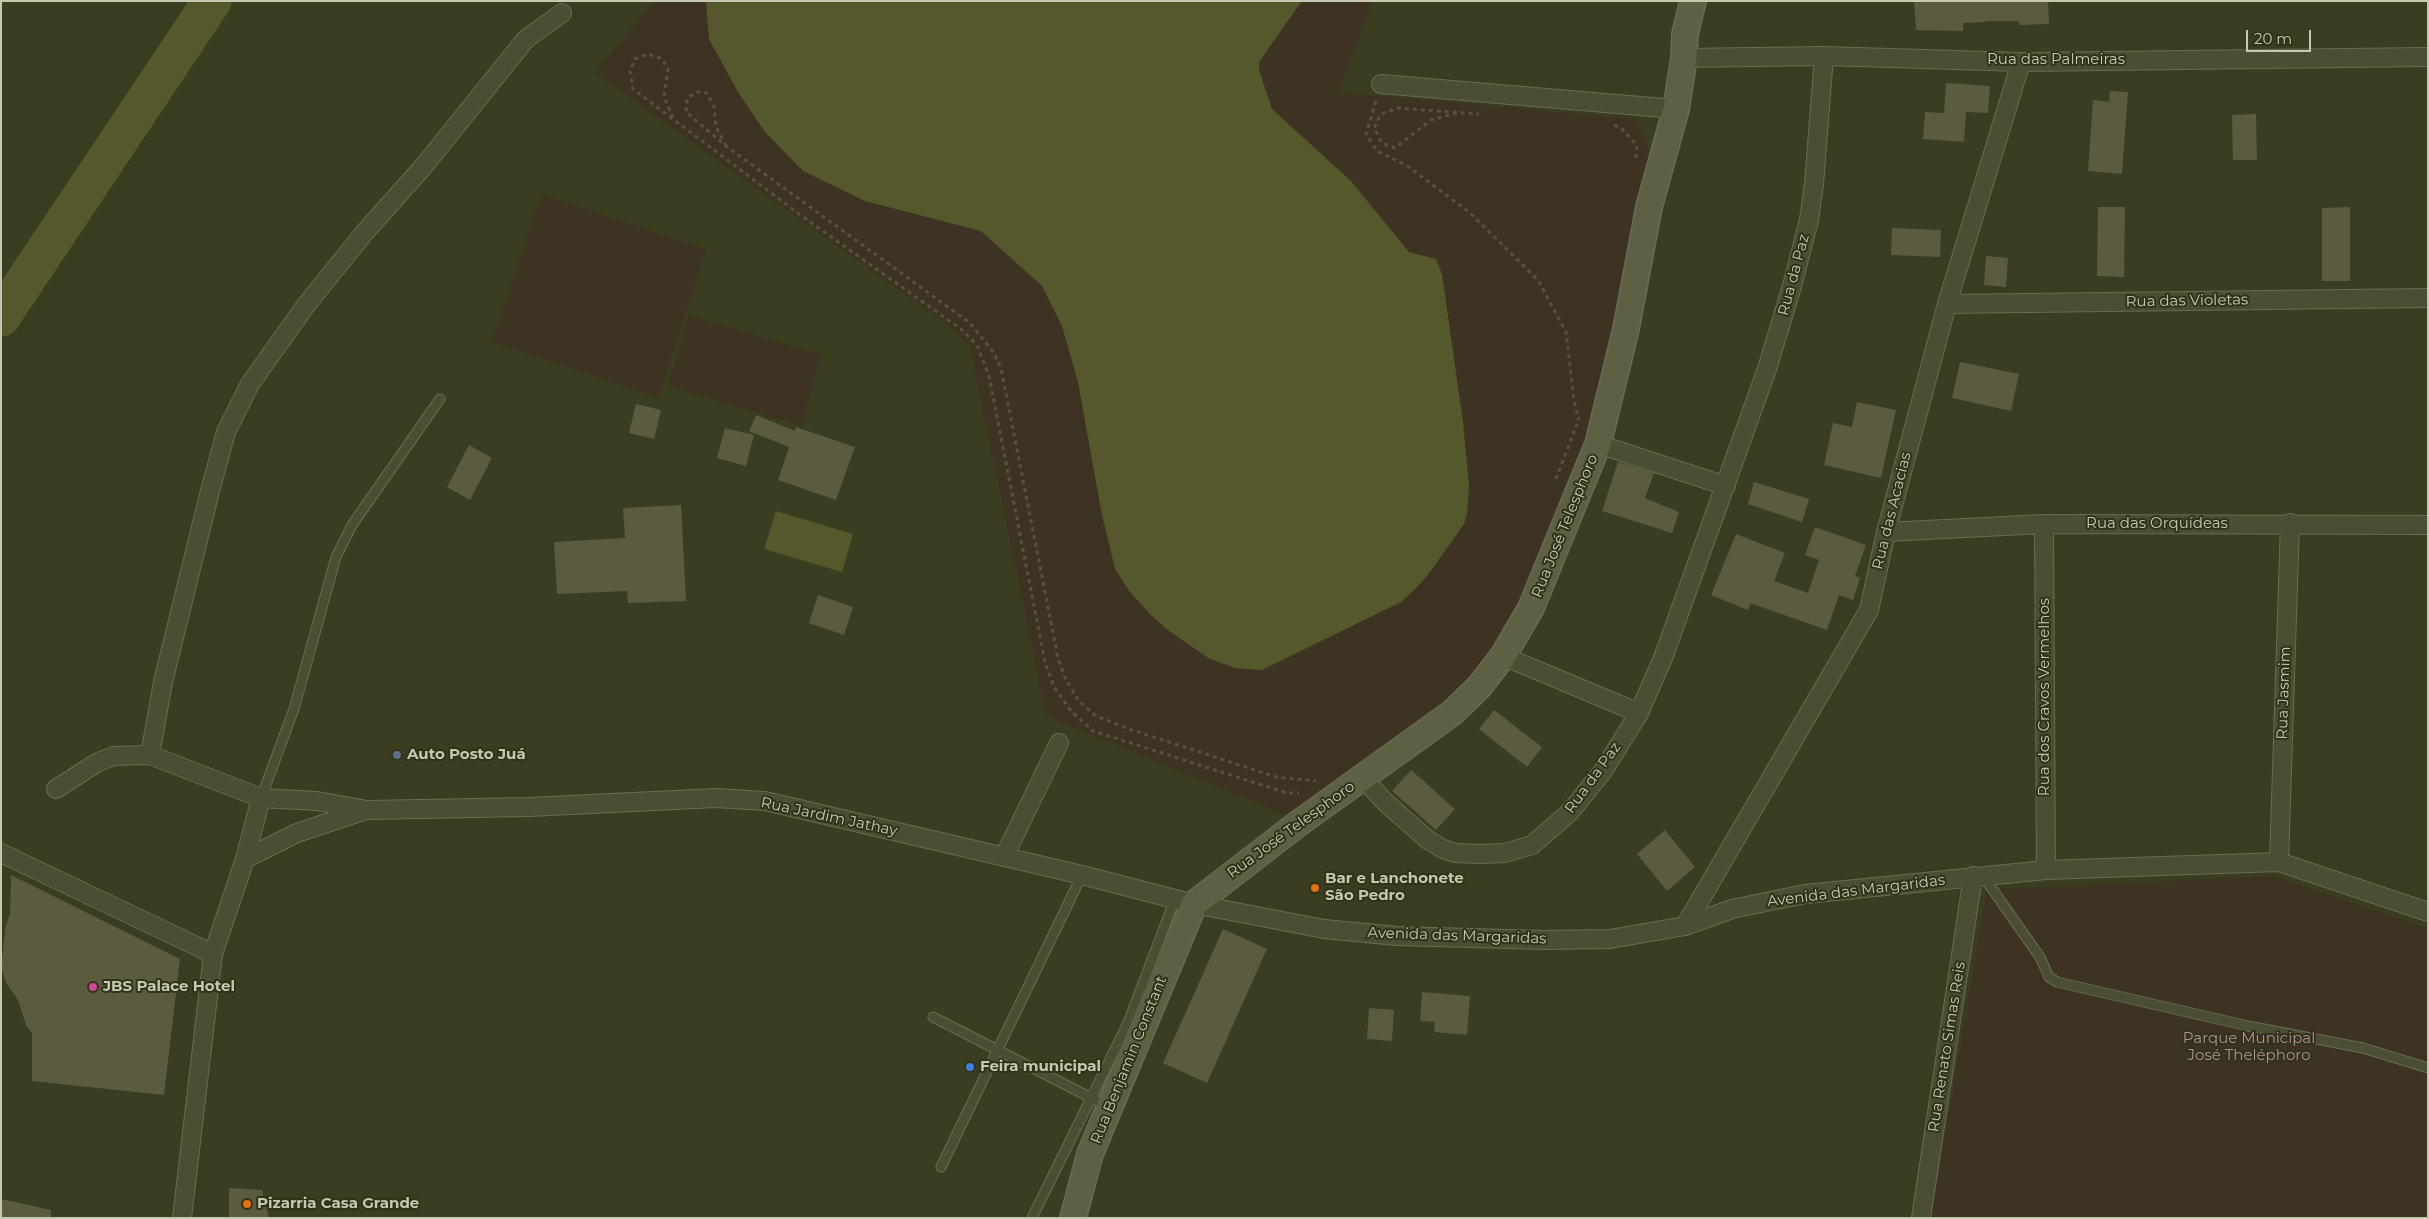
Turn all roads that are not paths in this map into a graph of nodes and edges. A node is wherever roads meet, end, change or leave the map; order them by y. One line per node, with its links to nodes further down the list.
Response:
1 (1693, 1): 5 (street, Rua José Telesphoro)
2 (562, 13): 21 (street)
3 (1824, 56): 5 (street, Rua das Palmeiras); 6 (street, Rua das Palmeiras); 13 (street, Rua da Paz)
4 (2428, 57): 6 (street, Rua das Palmeiras)
5 (1684, 58): 8 (street, Rua José Telesphoro)
6 (2020, 62): 10 (street, Rua das Acacias)
7 (1382, 84): 8 (street)
8 (1676, 109): 12 (street, Rua José Telesphoro)
9 (2428, 298): 10 (street, Rua das Violetas)
10 (1947, 304): 17 (street, Rua das Acacias)
11 (440, 399): 24 (lane)
12 (1598, 444): 13 (street); 18 (street, Rua José Telesphoro)
13 (1726, 486): 19 (street, Rua da Paz)
14 (2290, 523): 15 (street, Rua das Orquídeas); 16 (street, Rua das Orquídeas); 29 (street, Rua Jasmim)
15 (2044, 524): 17 (street, Rua das Orquídeas); 30 (street, Rua dos Cravos Vermelhos)
16 (2428, 525)
17 (1886, 532): 35 (street, Rua das Acacias)
18 (1502, 656): 19 (street); 22 (street, Rua José Telesphoro)
19 (1638, 713): 22 (street, Rua da Paz)
20 (1059, 743): 27 (street)
21 (150, 755): 23 (street); 24 (street, Rua Jardim Jathay)
22 (1363, 778): 33 (street, Rua José Telesphoro)
23 (56, 789)
24 (261, 798): 25 (street, Rua Jardim Jathay); 28 (street)
25 (367, 810): 27 (street, Rua Jardim Jathay); 28 (street, Rua Jardim Jathay)
26 (1, 853): 36 (street)
27 (1004, 857): 31 (street, Rua Jardim Jathay)
28 (245, 859): 36 (street)
29 (2279, 862): 30 (street, Avenida das Margaridas); 34 (street, Avenida das Margaridas)
30 (2046, 870): 32 (street, Avenida das Margaridas)
31 (1082, 875): 33 (street, Rua Jardim Jathay); 38 (lane)
32 (1978, 876): 35 (street, Avenida das Margaridas); 39 (lane); 45 (street, Rua Renato Simas Reis)
33 (1184, 902): 35 (street, Avenida das Margaridas); 40 (street, Rua Benjamin Constant)
34 (2428, 912)
35 (1685, 926)
36 (213, 954): 42 (street)
37 (933, 1018): 38 (lane)
38 (996, 1051): 40 (lane); 41 (lane)
39 (2428, 1068)
40 (1101, 1103): 43 (lane); 44 (street, Rua Benjamin Constant)
41 (941, 1167)
42 (182, 1218)
43 (1032, 1218)
44 (1073, 1218)
45 (1921, 1218)

